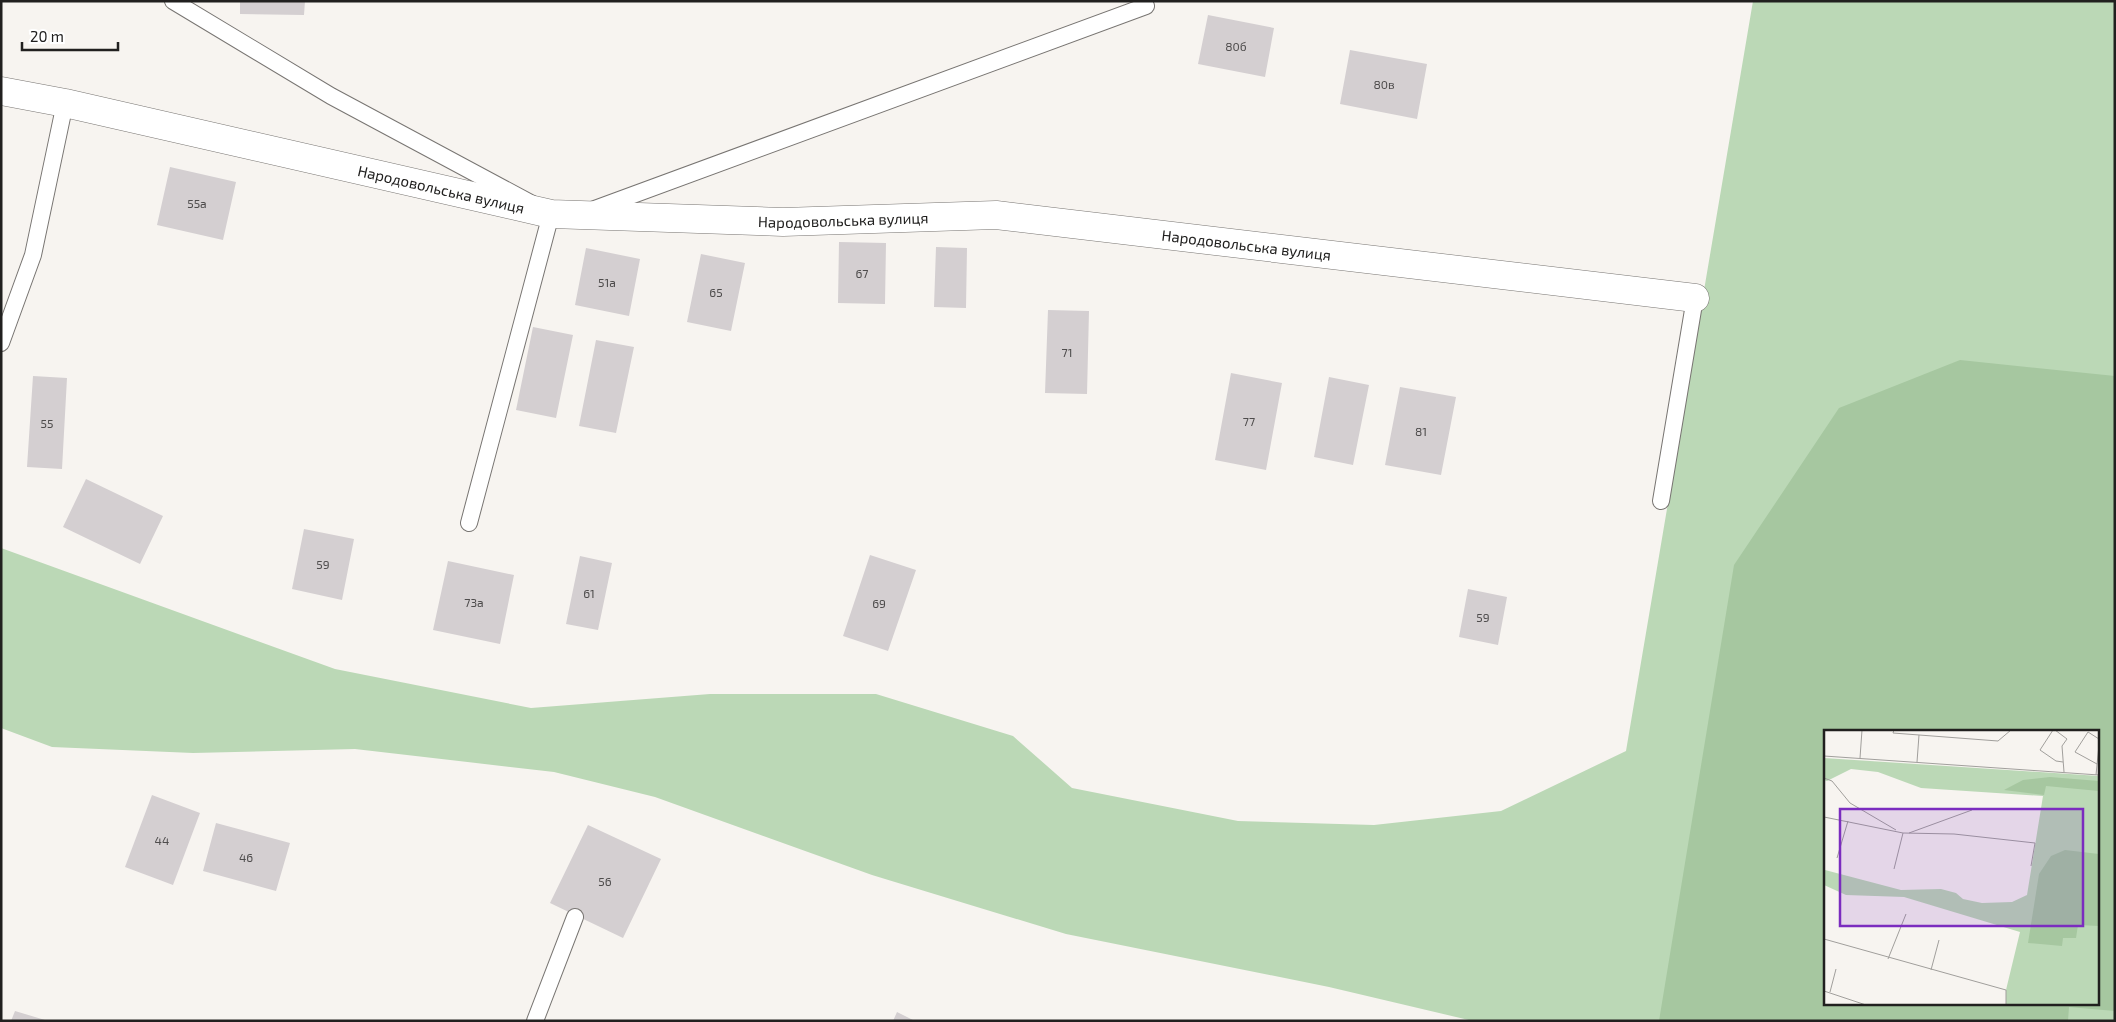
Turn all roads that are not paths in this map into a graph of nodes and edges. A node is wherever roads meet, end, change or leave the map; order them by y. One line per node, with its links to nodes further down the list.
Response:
1 (173, 1): 5 (lane)
2 (1146, 6): 6 (lane)
3 (1, 91): 4 (street, Народовольська вулиця)
4 (64, 103): 5 (street, Народовольська вулиця); 8 (lane)
5 (551, 214): 6 (street, Народовольська вулиця); 10 (lane)
6 (578, 215): 7 (street, Народовольська вулиця)
7 (1695, 298): 9 (lane)
8 (1, 343)
9 (1661, 501)
10 (469, 523)
11 (575, 917): 12 (lane)
12 (535, 1021)

